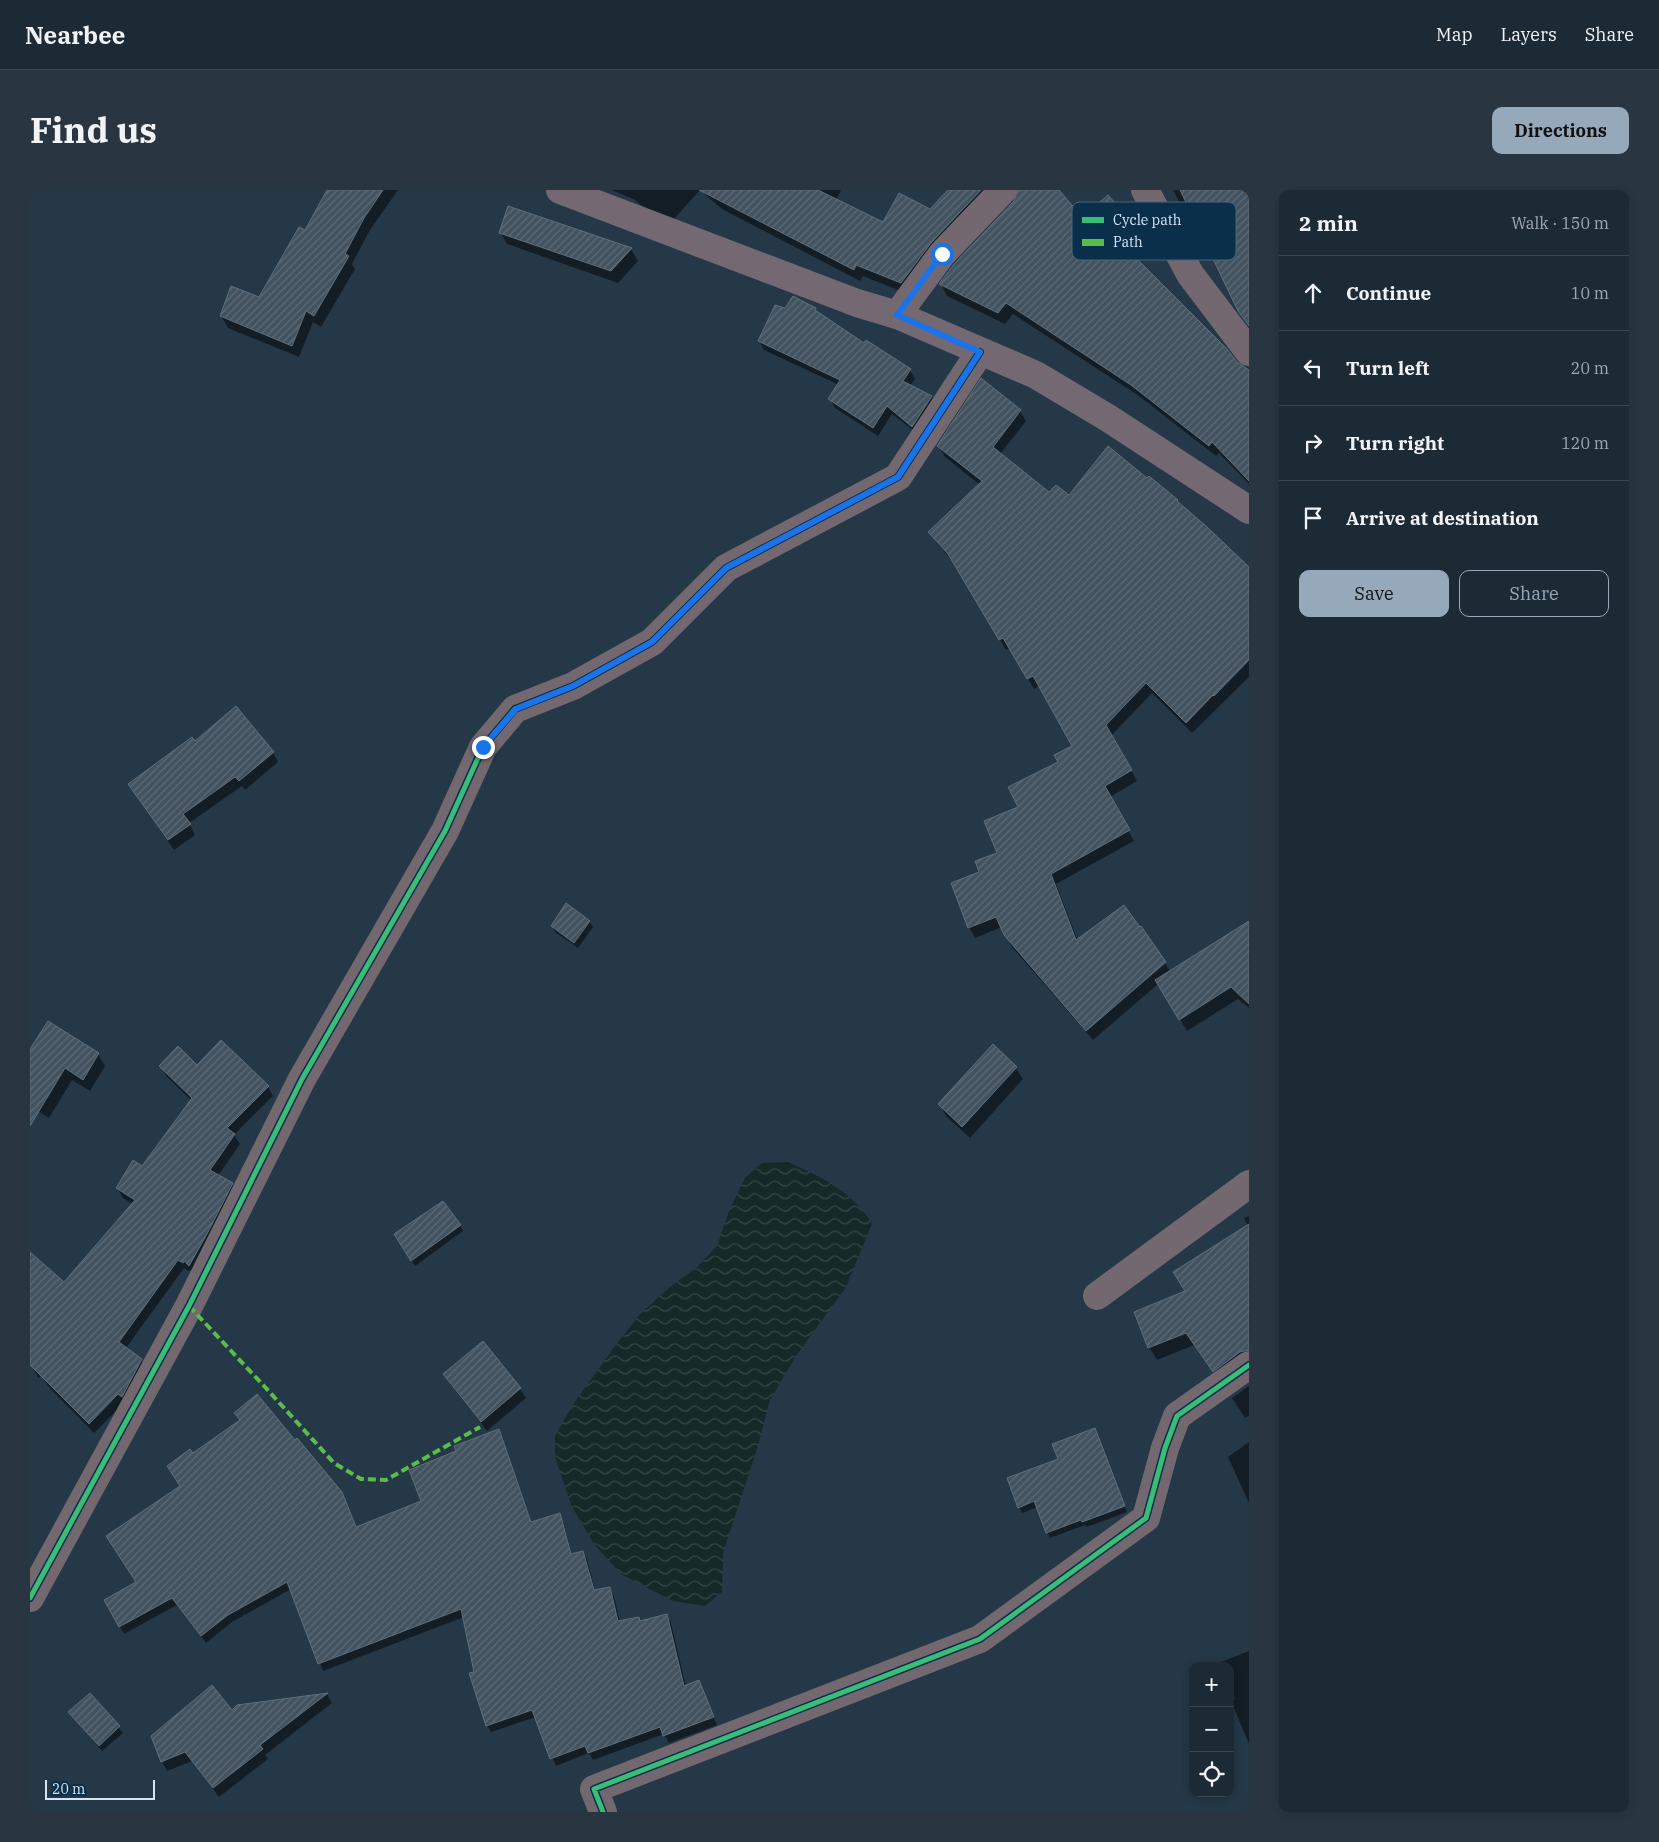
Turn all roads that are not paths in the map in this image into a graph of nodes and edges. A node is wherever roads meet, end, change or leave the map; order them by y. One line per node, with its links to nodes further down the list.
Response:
1 (560, 190): 6 (street)
2 (1003, 190): 6 (street)
3 (1145, 190): 4 (street)
4 (1151, 202)
5 (1182, 260): 8 (street)
6 (897, 315): 7 (street)
7 (980, 352): 9 (street); 13 (street)
8 (1249, 352)
9 (1249, 510)
10 (1249, 1184): 11 (street)
11 (1097, 1296)
12 (1249, 1365): 14 (street)
13 (30, 1598)
14 (603, 1812)

